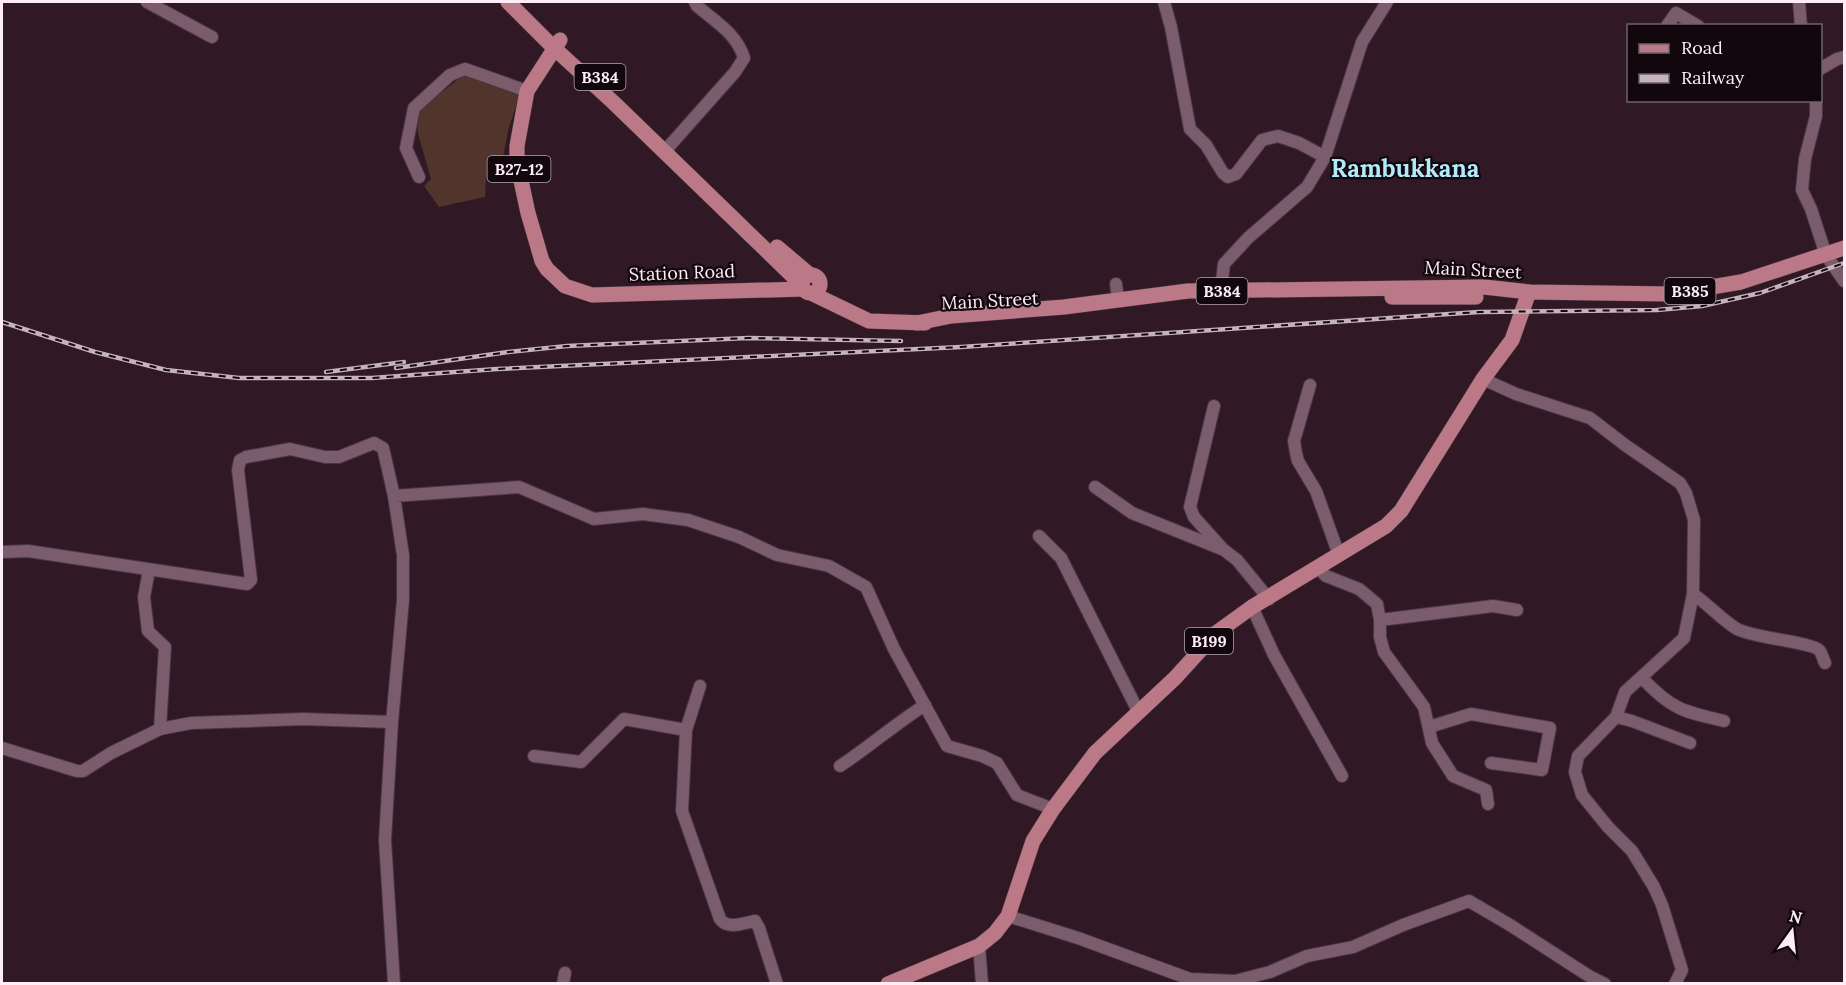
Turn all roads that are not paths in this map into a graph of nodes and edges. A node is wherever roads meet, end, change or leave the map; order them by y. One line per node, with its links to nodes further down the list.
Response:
1 (147, 2): 11 (street)
2 (508, 2): 12 (main road, B384)
3 (522, 2): 12 (main road, B384)
4 (695, 2): 17 (street)
5 (1164, 2): 18 (street)
6 (1387, 2): 18 (street)
7 (1799, 2): 10 (street)
8 (1668, 24): 9 (street)
9 (1694, 24)
10 (1801, 24)
11 (212, 37)
12 (557, 44): 15 (main road, B27-12); 17 (main road, B384)
13 (1845, 57): 14 (street)
14 (1822, 68)
15 (527, 91): 19 (street); 23 (main road, Station Road / B27-12)
16 (1816, 102): 21 (street)
17 (670, 153): 23 (main road, Main Street / B384)
18 (1325, 157): 25 (street)
19 (418, 177)
20 (1845, 248): 21 (main road, B385)
21 (1826, 255): 22 (street); 24 (main road, B385)
22 (1845, 281)
23 (810, 285): 26 (main road, Main Street / B384)
24 (1529, 292): 25 (main road, Main Street / B384); 27 (main road, B199)
25 (1220, 294): 26 (main road, Main Street / B384); 26 (main road, Main Street / B384)
26 (916, 323)
27 (1483, 379): 35 (main road, B199); 38 (street)
28 (1310, 386): 35 (street)
29 (1214, 406): 33 (street)
30 (1095, 488): 33 (street)
31 (394, 496): 37 (street); 46 (street); 50 (street)
32 (1039, 536): 47 (street)
33 (1224, 550): 39 (street)
34 (2, 552): 37 (street)
35 (1339, 555): 36 (main road, B199)
36 (1318, 568): 39 (main road, B199); 42 (street)
37 (149, 570): 52 (street)
38 (1693, 594): 43 (street); 44 (street)
39 (1269, 599): 40 (main road, B199)
40 (1252, 607): 47 (main road, B199); 59 (street)
41 (1517, 610): 42 (street)
42 (1380, 620): 51 (street)
43 (1825, 663)
44 (1642, 678): 48 (street); 49 (street)
45 (700, 686): 53 (street)
46 (925, 705): 58 (street); 61 (street)
47 (1138, 711): 61 (main road, B199)
48 (1616, 717): 54 (street); 69 (street)
49 (1724, 721)
50 (392, 722): 52 (street); 64 (street)
51 (1429, 727): 57 (street); 60 (street)
52 (160, 729): 55 (street)
53 (686, 730): 56 (street); 65 (street)
54 (1690, 743)
55 (2, 748)
56 (534, 756)
57 (1491, 763)
58 (840, 766)
59 (1342, 776)
60 (1488, 804)
61 (1053, 809): 62 (main road, B199)
62 (1008, 916): 63 (main road, B199); 68 (street)
63 (979, 946): 66 (main road, B199); 67 (street)
64 (394, 984)
65 (777, 984)
66 (888, 984)
67 (981, 984)
68 (1605, 984)
69 (1675, 984)

